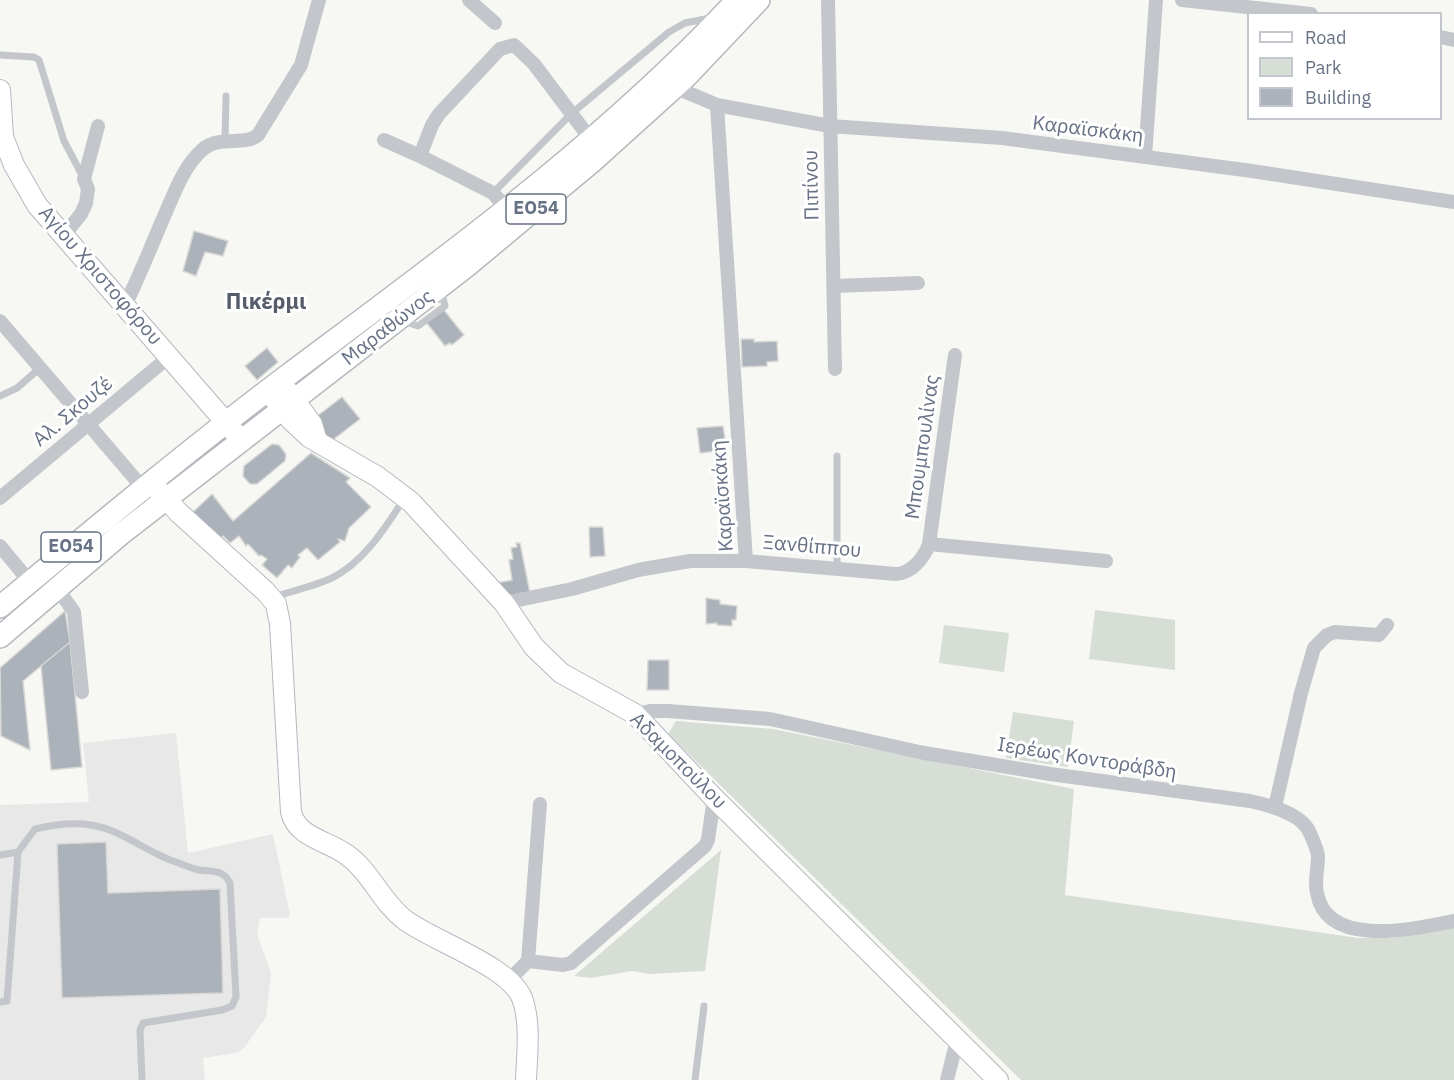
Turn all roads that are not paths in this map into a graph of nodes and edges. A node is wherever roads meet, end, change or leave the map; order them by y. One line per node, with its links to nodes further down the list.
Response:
1 (319, 0): 20 (street)
2 (469, 0): 10 (street)
3 (737, 0): 9 (main road, Μαραθώνος / ΕΟ54)
4 (759, 0): 12 (main road, Μαραθώνος / ΕΟ54)
5 (828, 0): 18 (street, Πιπίνου)
6 (1156, 0): 24 (street)
7 (1182, 0): 8 (street)
8 (1293, 12)
9 (722, 16): 16 (lane); 22 (main road, Μαραθώνος / ΕΟ54)
10 (495, 23)
11 (0, 55): 25 (lane)
12 (674, 87): 15 (street, Καραϊσκάκη); 40 (main road, Μαραθώνος / ΕΟ54)
13 (0, 90): 19 (street, Αγίου Χριστοφόρου)
14 (226, 96): 20 (lane)
15 (717, 105): 18 (street, Καραϊσκάκη); 52 (street, Καραϊσκάκη)
16 (572, 114): 22 (street); 23 (street); 26 (lane)
17 (98, 126): 25 (street)
18 (830, 126): 24 (street, Καραϊσκάκη); 31 (street, Πιπίνου)
19 (2, 136): 29 (street, Αγίου Χριστοφόρου)
20 (225, 140): 32 (street)
21 (384, 140): 23 (street)
22 (592, 141): 28 (main road, Μαραθώνος / ΕΟ54)
23 (420, 156): 26 (street)
24 (1145, 157): 27 (street, Καραϊσκάκη)
25 (84, 179): 29 (street)
26 (493, 193): 28 (street)
27 (1454, 202)
28 (508, 210): 38 (main road, Μαραθώνος / ΕΟ54)
29 (63, 235): 32 (street, Αγίου Χριστοφόρου)
30 (918, 283): 31 (street)
31 (833, 286): 37 (street, Πιπίνου)
32 (125, 306): 35 (street, Αγίου Χριστοφόρου)
33 (0, 321): 36 (street)
34 (955, 355): 50 (street, Μπουμπουλίνας)
35 (170, 356): 41 (street, Αγίου Χριστοφόρου); 42 (street, Αλ. Σκουζέ)
36 (40, 368): 39 (lane); 42 (street)
37 (835, 369)
38 (274, 385): 40 (street, Αδαμοπούλου); 41 (main road, Μαραθώνος / ΕΟ54)
39 (0, 396)
40 (289, 404): 43 (main road, Μαραθώνος / ΕΟ54); 48 (street, Αδαμοπούλου)
41 (226, 423): 43 (street, Αγίου Χριστοφόρου); 46 (main road, Μαραθώνος / ΕΟ54)
42 (88, 424): 46 (street); 47 (street, Αλ. Σκουζέ)
43 (242, 441): 49 (main road, Μαραθώνος / ΕΟ54)
44 (837, 456): 54 (lane)
45 (0, 480): 47 (street)
46 (147, 485): 49 (street); 55 (main road, Μαραθώνος / ΕΟ54)
47 (5, 494)
48 (406, 497): 57 (lane); 58 (street, Αδαμοπούλου)
49 (162, 502): 56 (main road, Μαραθώνος / ΕΟ54); 57 (street)
50 (929, 544): 53 (street); 54 (street, Ξανθίππου)
51 (0, 546): 55 (street)
52 (746, 561): 54 (street, Ξανθίππου); 58 (street, Ξανθίππου)
53 (1106, 561)
54 (837, 568)
55 (30, 582): 59 (main road, Μαραθώνος / ΕΟ54)
56 (57, 588): 61 (main road, Μαραθώνος / ΕΟ54); 62 (street)
57 (272, 598): 71 (street)
58 (504, 603): 63 (street, Αδαμοπούλου)
59 (0, 607)
60 (1386, 625): 66 (street)
61 (0, 637)
62 (82, 692)
63 (635, 714): 64 (street, Αδαμοπούλου); 66 (street, Ιερέως Κοντοράβδη)
64 (714, 798): 70 (street); 74 (street, Αδαμοπούλου)
65 (540, 804): 70 (street)
66 (1275, 807): 69 (street, Ιερέως Κοντοράβδη)
67 (18, 852): 68 (lane); 72 (lane); 75 (lane)
68 (0, 855)
69 (1454, 921)
70 (528, 961): 71 (street)
71 (508, 981): 76 (street)
72 (0, 1002)
73 (704, 1006): 77 (lane)
74 (957, 1040): 78 (street); 79 (street, Αδαμοπούλου)
75 (142, 1080)
76 (526, 1080)
77 (695, 1080)
78 (947, 1080)
79 (998, 1080)

